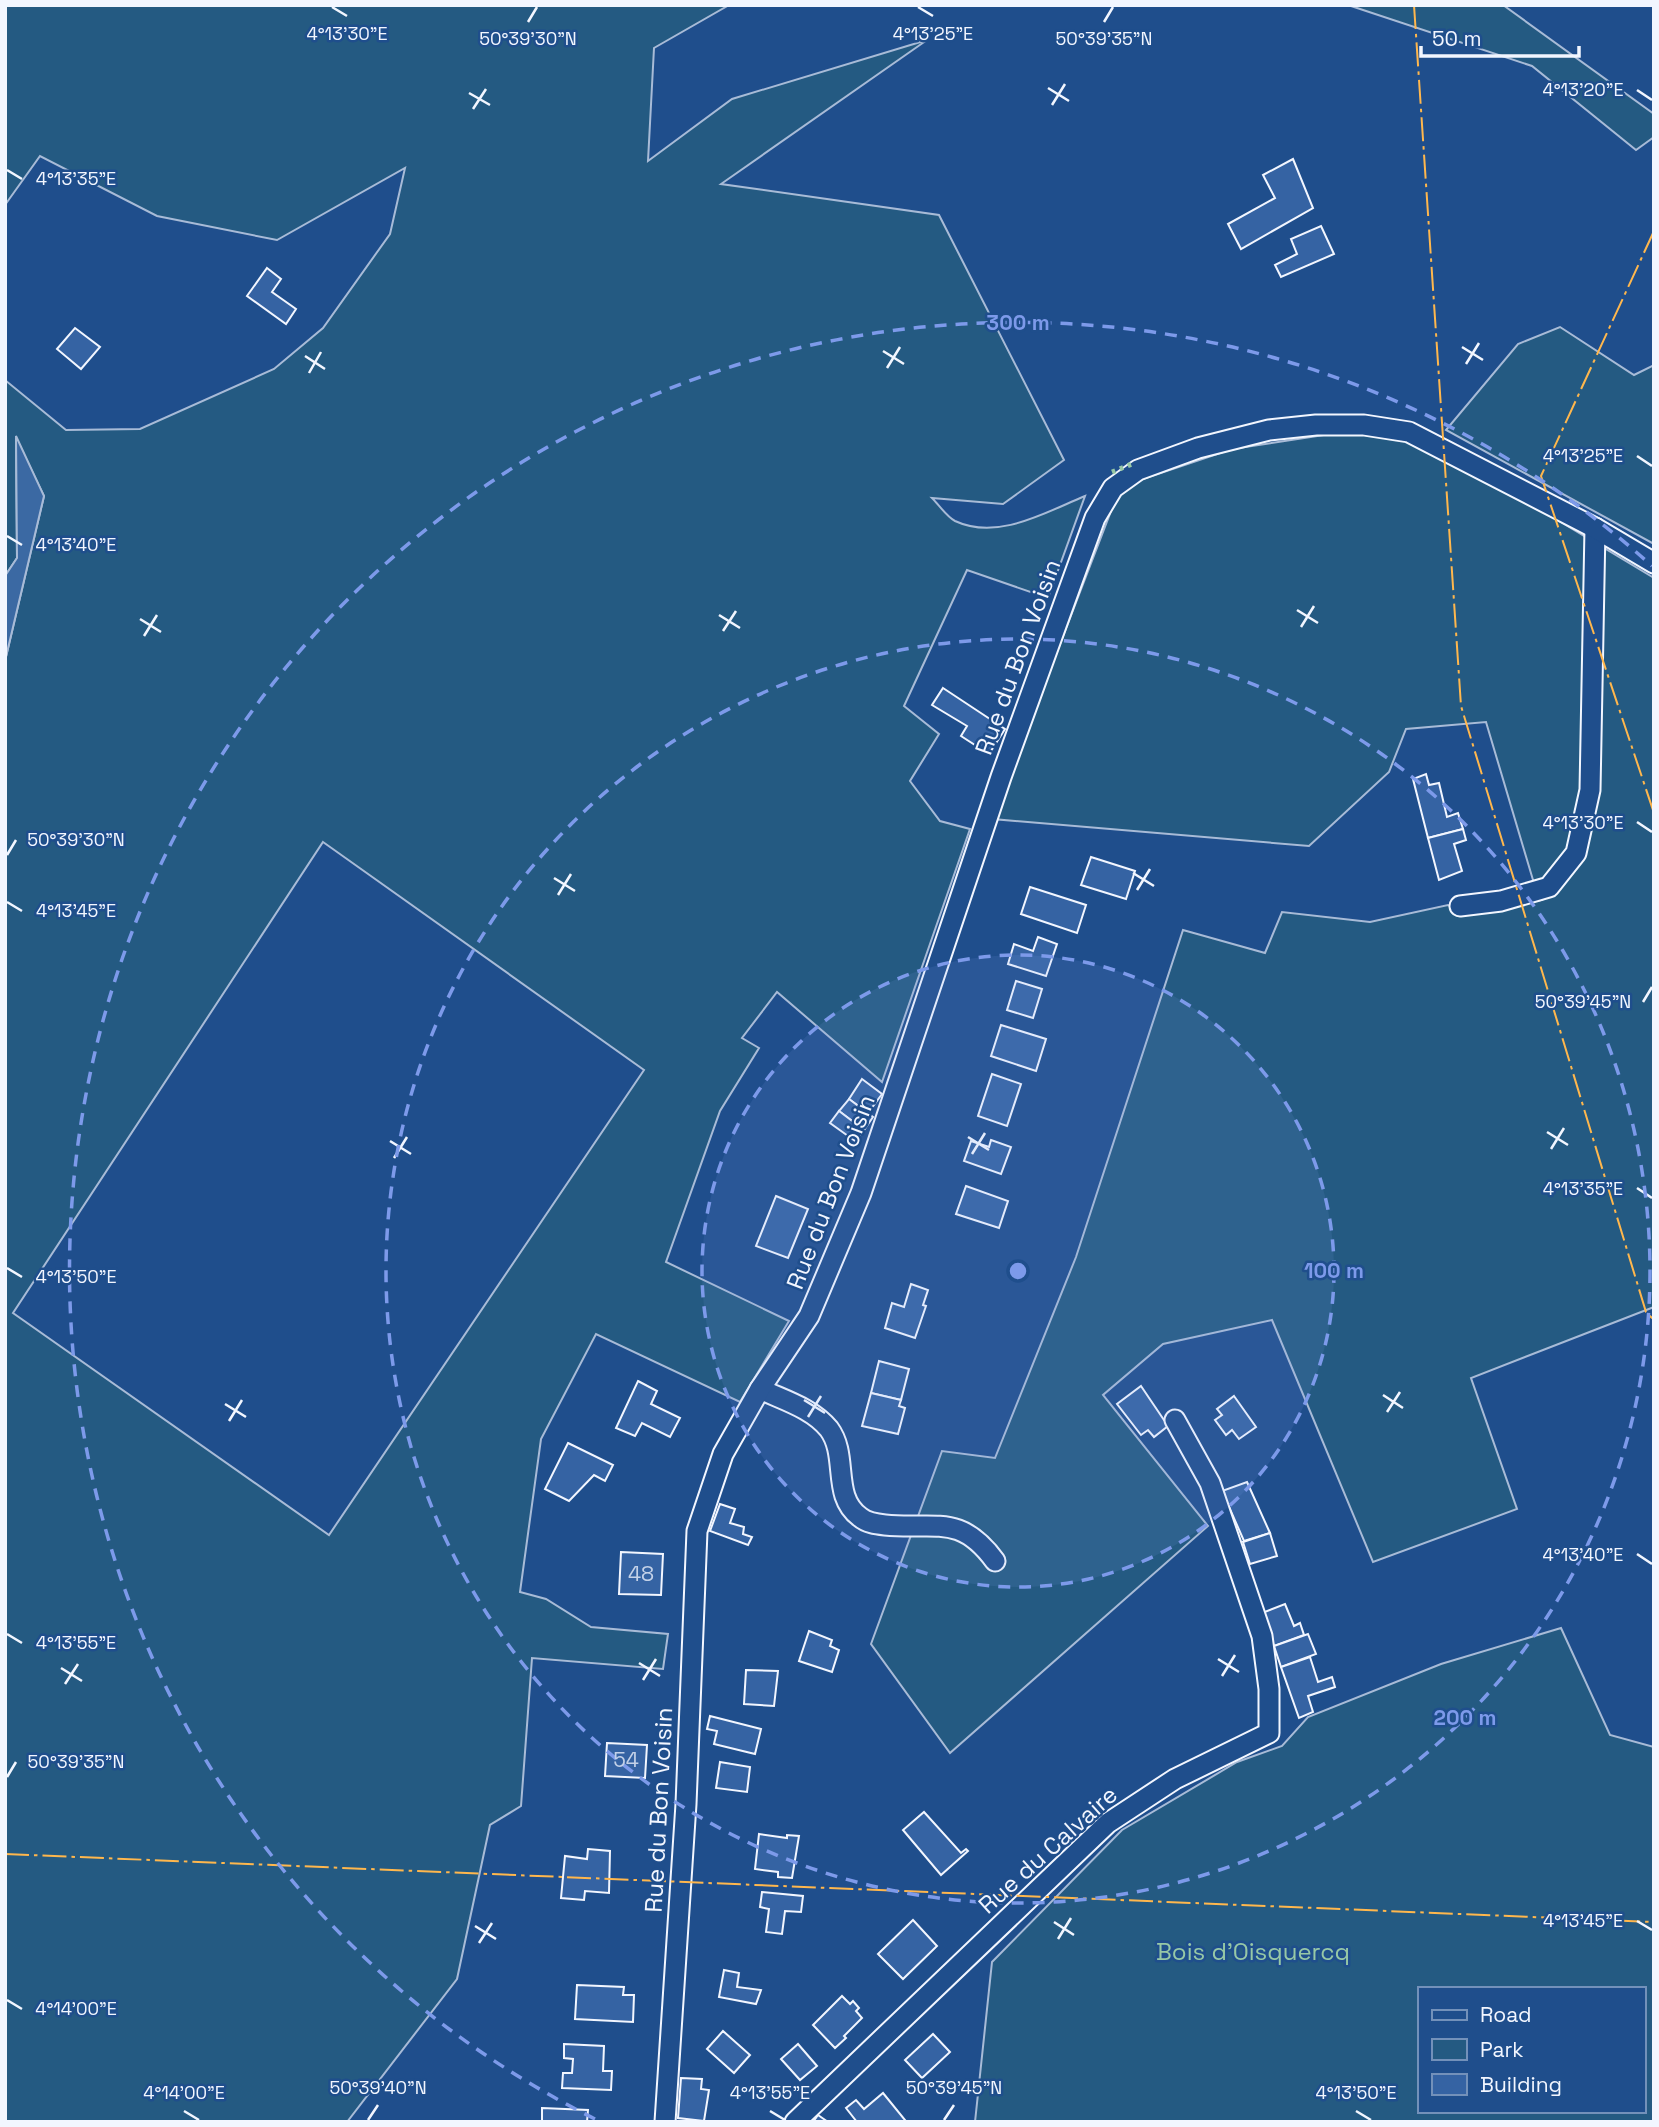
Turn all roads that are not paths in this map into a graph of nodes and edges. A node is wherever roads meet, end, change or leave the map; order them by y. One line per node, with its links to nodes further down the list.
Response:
1 (1595, 528): 2 (street, Rue du Bon Voisin); 3 (street); 4 (street, Rue du Bon Voisin)
2 (1654, 564)
3 (1460, 906)
4 (760, 1389): 6 (street); 7 (street, Rue du Bon Voisin)
5 (1175, 1420): 8 (street, Rue du Calvaire)
6 (995, 1561)
7 (665, 2122)
8 (795, 2122)

